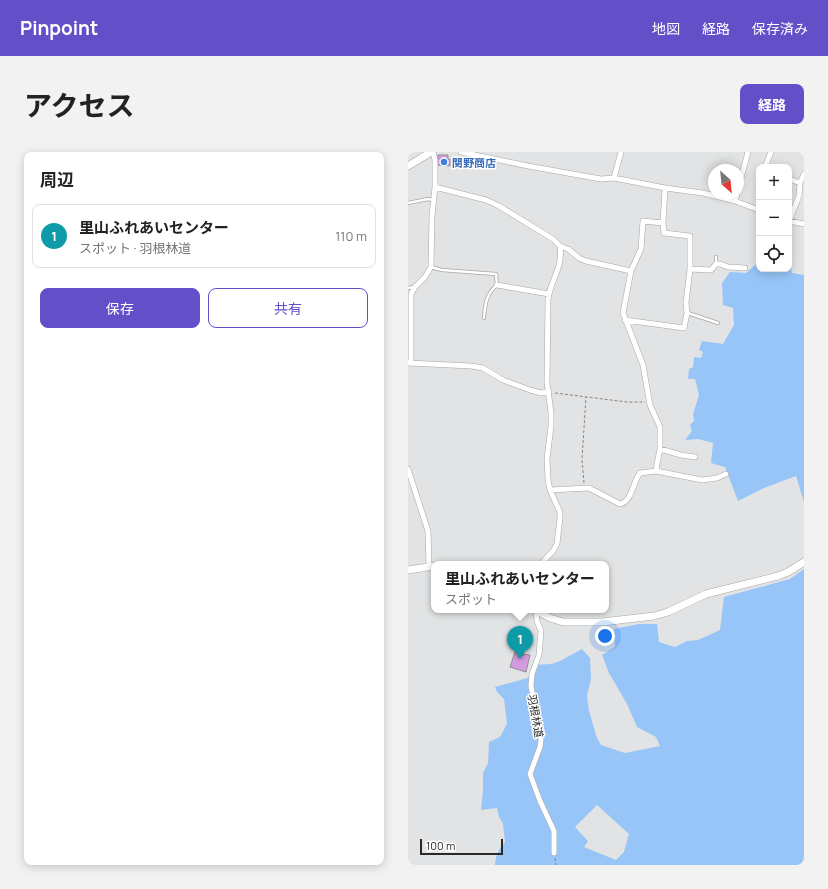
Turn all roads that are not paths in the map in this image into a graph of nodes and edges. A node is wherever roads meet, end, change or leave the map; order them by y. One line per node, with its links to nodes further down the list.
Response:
1 (432, 152): 7 (street); 13 (street)
2 (462, 152): 10 (street)
3 (621, 152): 10 (street)
4 (748, 152): 8 (street)
5 (771, 152): 6 (street)
6 (767, 164)
7 (408, 166)
8 (744, 167)
9 (804, 174): 12 (street)
10 (614, 178): 14 (street)
11 (792, 180): 12 (street)
12 (800, 183): 19 (street)
13 (435, 187): 15 (street); 23 (street)
14 (665, 188): 16 (street); 21 (street)
15 (434, 200): 17 (lane); 26 (street)
16 (734, 201): 18 (street)
17 (408, 203)
18 (756, 209)
19 (792, 214)
20 (792, 222): 22 (street)
21 (663, 223): 28 (street); 29 (street)
22 (804, 224)
23 (560, 246): 29 (street); 33 (street)
24 (716, 257): 25 (lane)
25 (716, 264): 27 (street); 28 (street)
26 (431, 267): 30 (lane); 31 (street)
27 (745, 268)
28 (690, 269): 34 (street)
29 (631, 271): 36 (street)
30 (497, 285): 33 (street); 35 (lane)
31 (415, 287): 32 (lane); 38 (street)
32 (408, 288)
33 (549, 294): 39 (street)
34 (687, 313): 36 (street); 37 (lane)
35 (484, 318)
36 (625, 320): 40 (street)
37 (718, 323)
38 (410, 363): 39 (street)
39 (549, 392): 45 (street)
40 (660, 449): 41 (street); 43 (street)
41 (695, 457)
42 (408, 469): 48 (street)
43 (656, 471): 44 (street); 45 (street)
44 (726, 474)
45 (550, 490): 46 (street)
46 (544, 561)
47 (804, 562): 51 (street)
48 (431, 566): 49 (street)
49 (408, 570)
50 (536, 613): 52 (street, 羽根林道)
51 (542, 613)
52 (554, 853)

